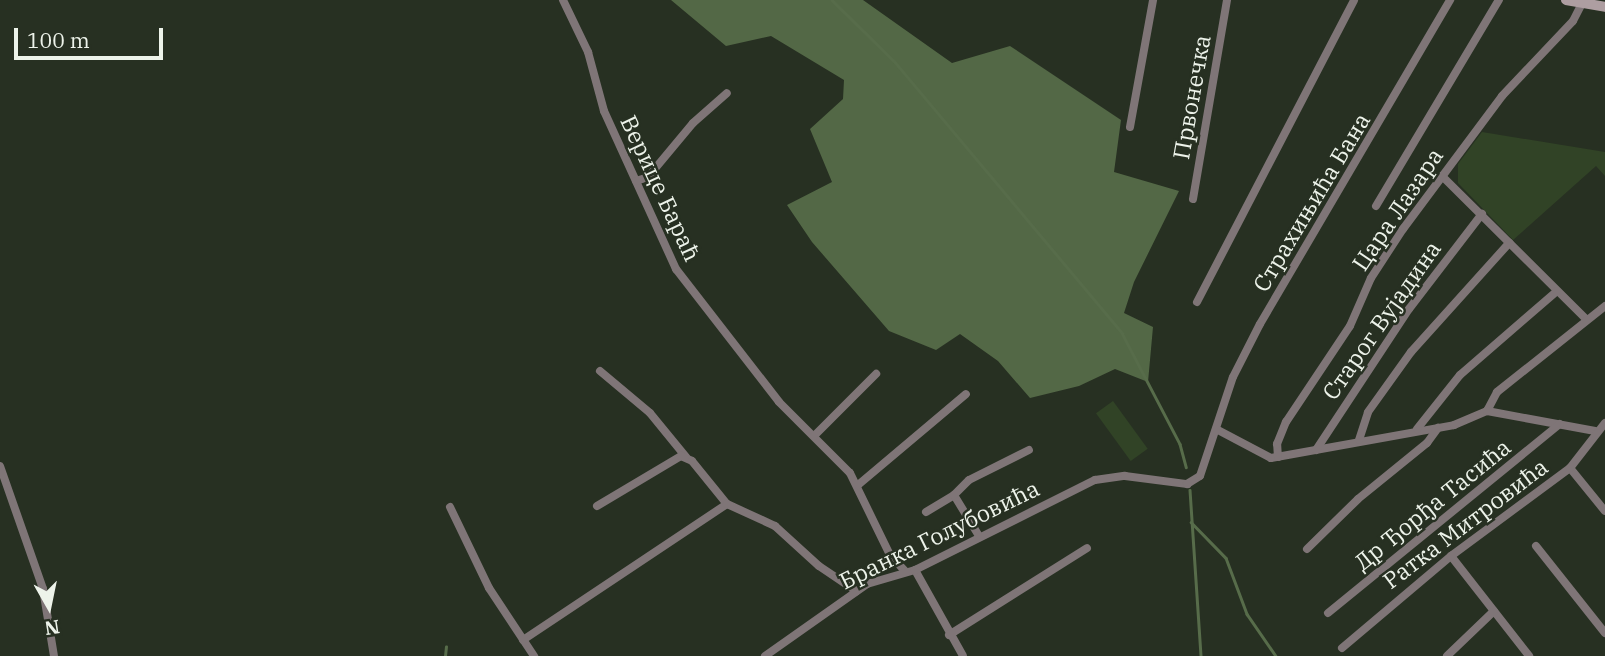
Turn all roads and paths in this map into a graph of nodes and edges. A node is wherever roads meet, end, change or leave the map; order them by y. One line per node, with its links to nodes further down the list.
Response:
1 (563, 0): 13 (street, Верице Бараћ)
2 (1153, 0): 11 (street)
3 (1227, 0): 14 (street, Првонечка)
4 (1354, 0): 19 (street)
5 (1450, 0): 29 (street, Страхињића Бана)
6 (1499, 0): 15 (street)
7 (1566, 0): 8 (street)
8 (1582, 3): 9 (street); 12 (street, Цара Лазара)
9 (1605, 7)
10 (727, 93): 13 (street)
11 (1130, 127)
12 (1442, 176): 16 (street); 37 (street, Цара Лазара)
13 (636, 181): 32 (street, Верице Бараћ)
14 (1193, 200)
15 (1376, 206)
16 (1482, 214): 17 (street); 35 (street, Старог Вујадина)
17 (1509, 243): 18 (street); 33 (street)
18 (1557, 291): 21 (street); 30 (street)
19 (1197, 302)
20 (1605, 306): 21 (street)
21 (1587, 320): 25 (street)
22 (600, 371): 36 (street)
23 (876, 374): 32 (street)
24 (966, 394): 40 (street)
25 (1487, 411): 27 (street); 28 (street)
26 (1605, 423): 31 (street, Ратка Митровића)
27 (1560, 424): 31 (street); 55 (street, Др Ђорђа Тасића)
28 (1438, 428): 30 (street); 50 (street)
29 (1216, 429): 37 (street); 47 (street, Бранка Голубовића)
30 (1417, 429): 33 (street)
31 (1595, 431): 39 (street, Ратка Митровића)
32 (814, 436): 40 (street, Верице Бараћ)
33 (1359, 440): 35 (street)
34 (1029, 450): 41 (street)
35 (1316, 450): 37 (street)
36 (686, 457): 42 (street); 43 (street)
37 (1278, 457)
38 (0, 466): 61 (street)
39 (1570, 468): 45 (street); 51 (street, Ратка Митровића)
40 (858, 485): 52 (street, Верице Бараћ)
41 (954, 495): 46 (street); 47 (street)
42 (727, 504): 53 (street); 58 (street)
43 (597, 506)
44 (450, 507): 58 (street)
45 (1605, 511)
46 (926, 512)
47 (979, 536): 52 (street, Бранка Голубовића)
48 (1536, 546): 56 (street)
49 (1087, 548): 57 (street)
50 (1307, 549)
51 (1451, 556): 54 (street); 59 (street, Ратка Митровића)
52 (911, 571): 53 (street, Бранка Голубовића); 57 (street, Верице Бараћ)
53 (856, 591): 60 (street, Бранка Голубовића)
54 (1494, 611): 65 (street); 66 (street)
55 (1328, 613)
56 (1605, 633)
57 (949, 635): 64 (street, Верице Бараћ)
58 (523, 640): 62 (street)
59 (1342, 648)
60 (780, 653): 63 (street, Бранка Голубовића)
61 (54, 656)
62 (534, 656)
63 (765, 656)
64 (963, 656)
65 (1447, 656)
66 (1529, 656)

